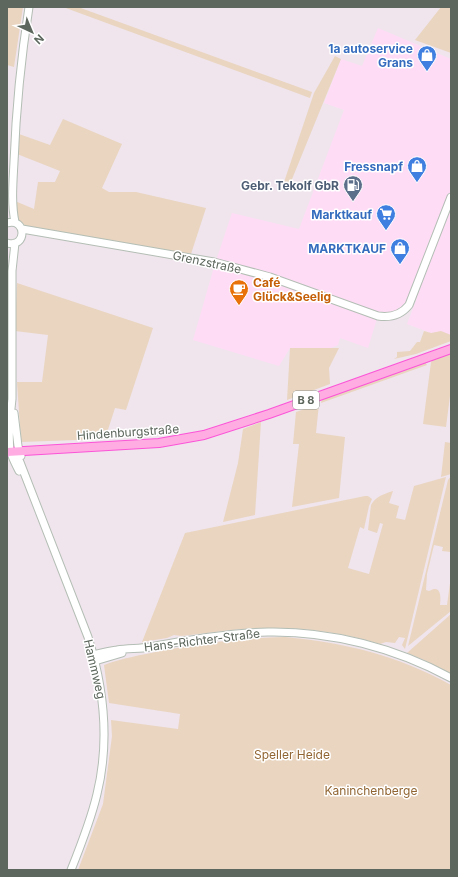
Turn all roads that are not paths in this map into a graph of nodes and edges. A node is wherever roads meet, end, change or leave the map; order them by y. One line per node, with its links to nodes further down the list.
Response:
1 (29, 7): 3 (main road)
2 (451, 197): 5 (main road, Grenzstraße)
3 (10, 223): 4 (main road)
4 (22, 229): 5 (main road, Grenzstraße); 6 (main road)
5 (48, 234): 6 (main road, Grenzstraße)
6 (22, 237): 7 (main road, Hammweg)
7 (10, 243): 9 (main road, Hammweg)
8 (451, 349): 9 (main road, Hindenburgstraße / B 8)
9 (16, 452): 10 (main road, Hammweg); 10 (main road, Hammweg)
10 (33, 498): 11 (main road, Hammweg)
11 (94, 658): 12 (main road, Hans-Richter-Straße); 13 (main road, Hammweg)
12 (451, 678)
13 (71, 870)

